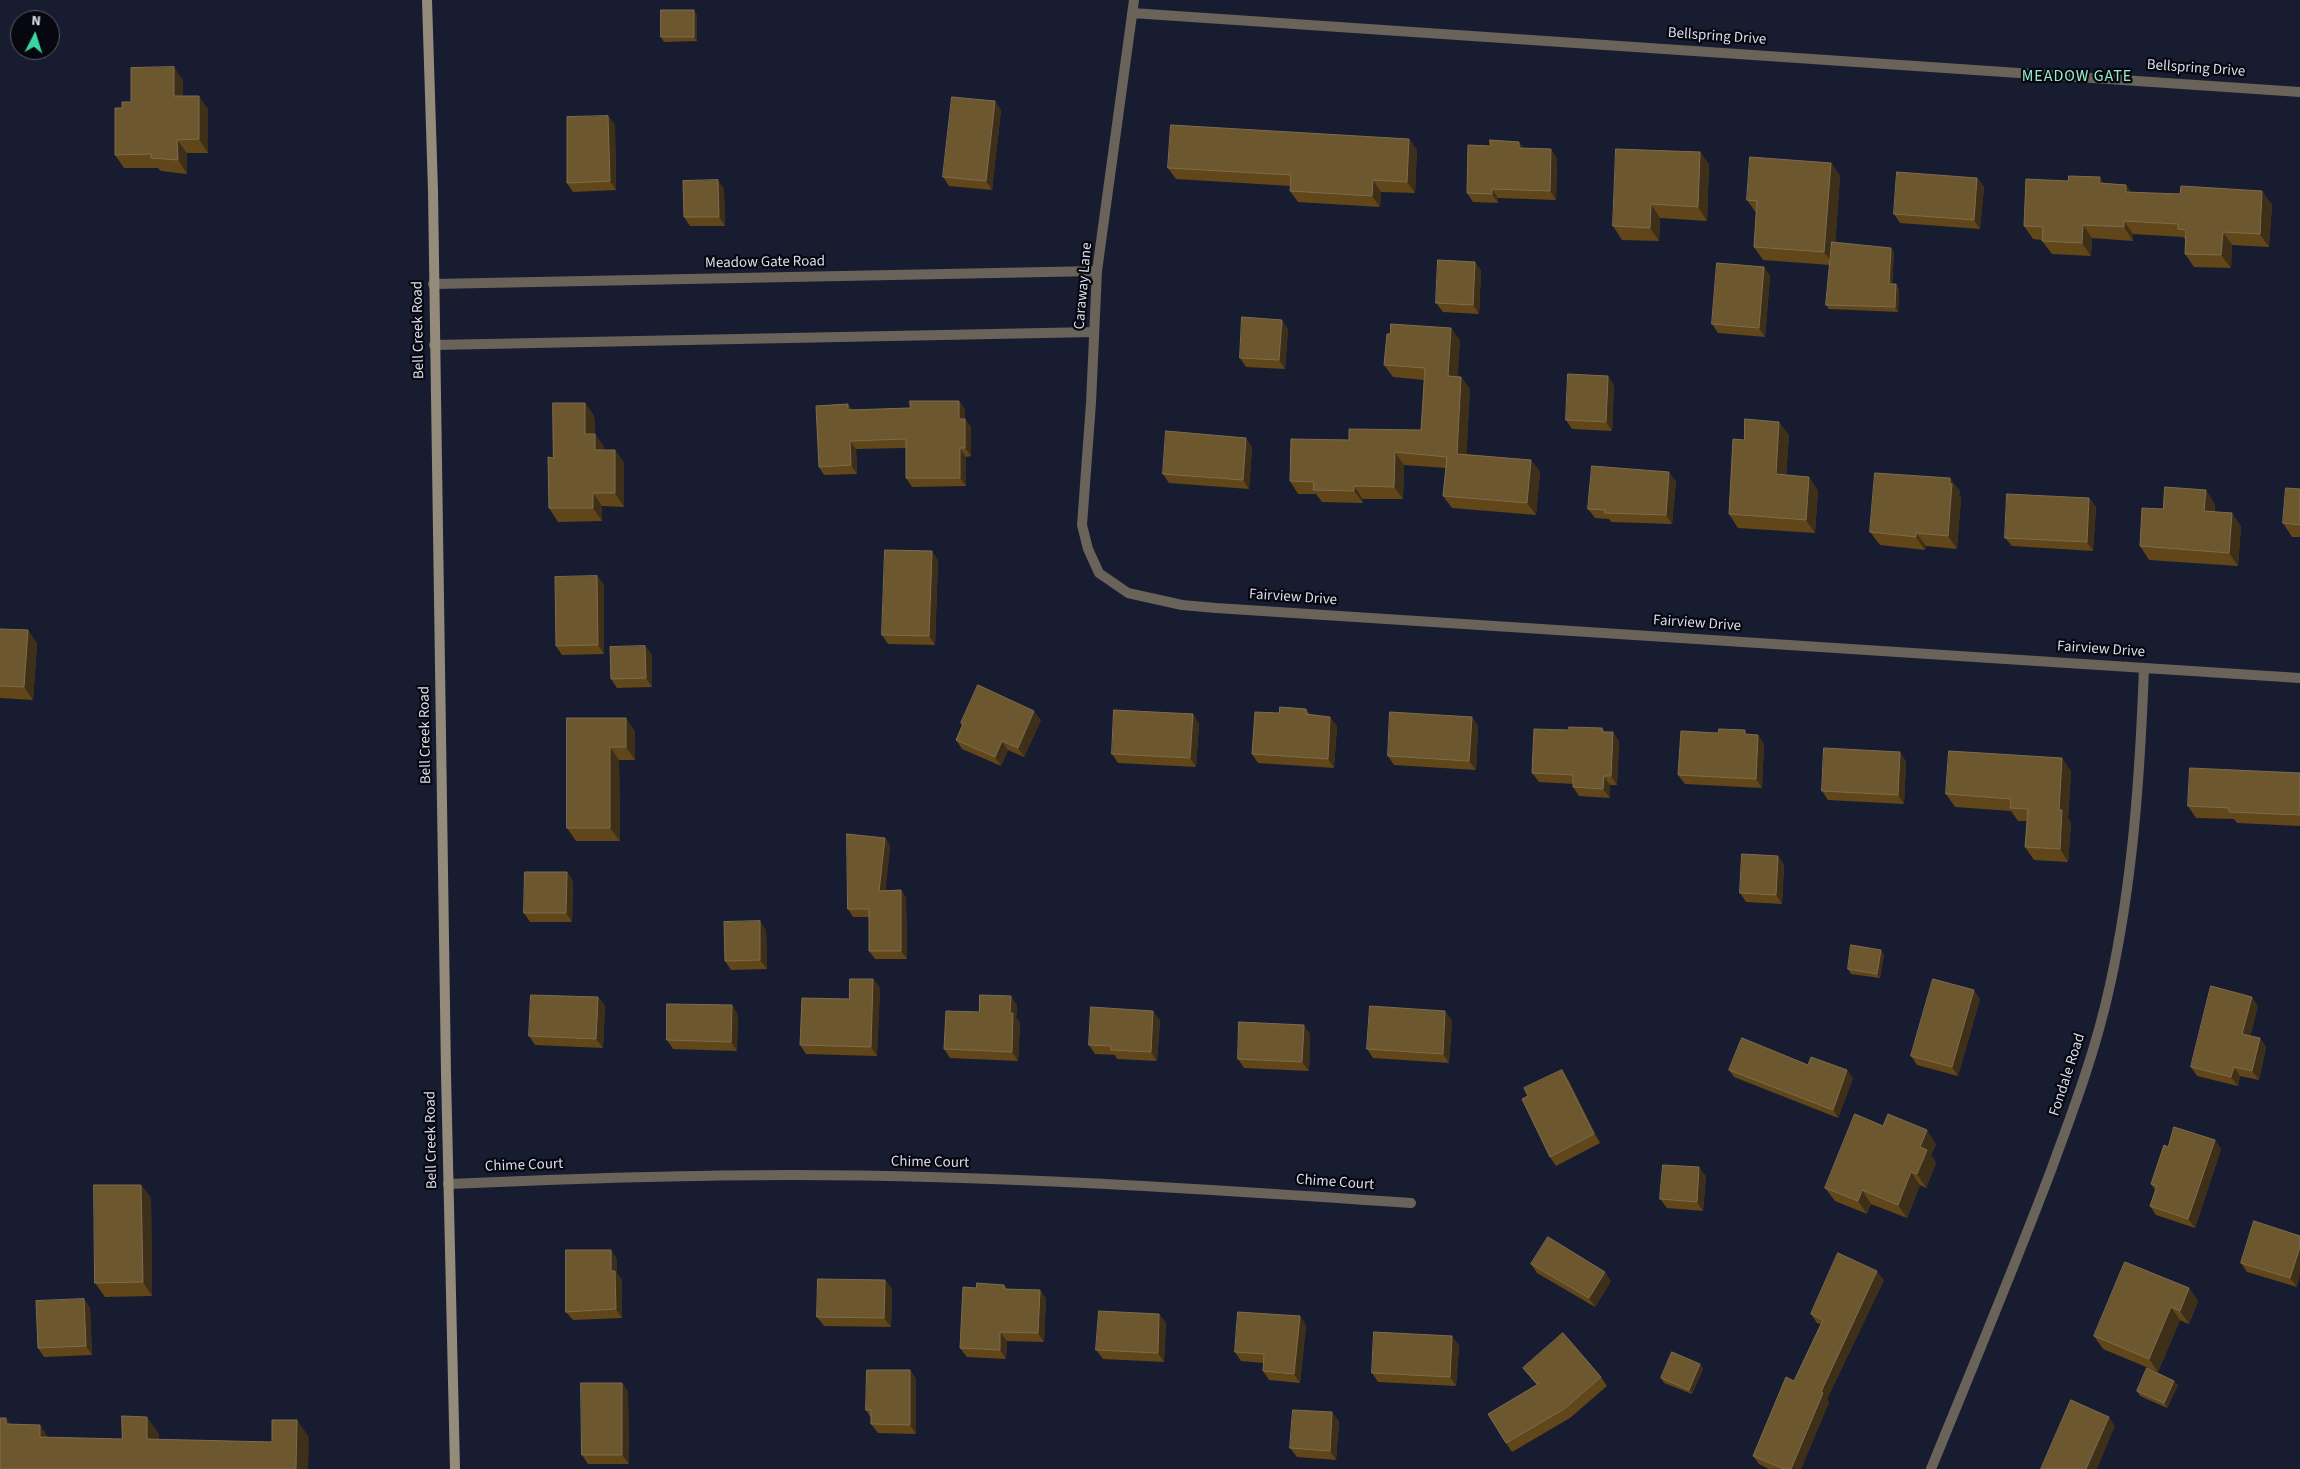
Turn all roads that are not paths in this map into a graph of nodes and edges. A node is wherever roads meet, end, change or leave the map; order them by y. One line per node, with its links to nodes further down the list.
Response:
1 (427, 0): 6 (street, Bell Creek Road)
2 (1134, 0): 3 (street, Caraway Lane)
3 (1132, 13): 4 (street, Bellspring Drive); 5 (street, Caraway Lane)
4 (2300, 92)
5 (1097, 271): 6 (street, Meadow Gate Road); 7 (street, Caraway Lane)
6 (433, 284): 8 (street, Bell Creek Road)
7 (1094, 332): 8 (street); 9 (street, Caraway Lane)
8 (434, 345): 12 (street, Bell Creek Road)
9 (1099, 573): 10 (street, Fairview Drive)
10 (2144, 668): 11 (street, Fairview Drive); 15 (street, Fondale Road)
11 (2300, 678)
12 (448, 1184): 13 (street, Chime Court); 14 (street, Bell Creek Road)
13 (1411, 1203)
14 (455, 1469)
15 (1931, 1469)

